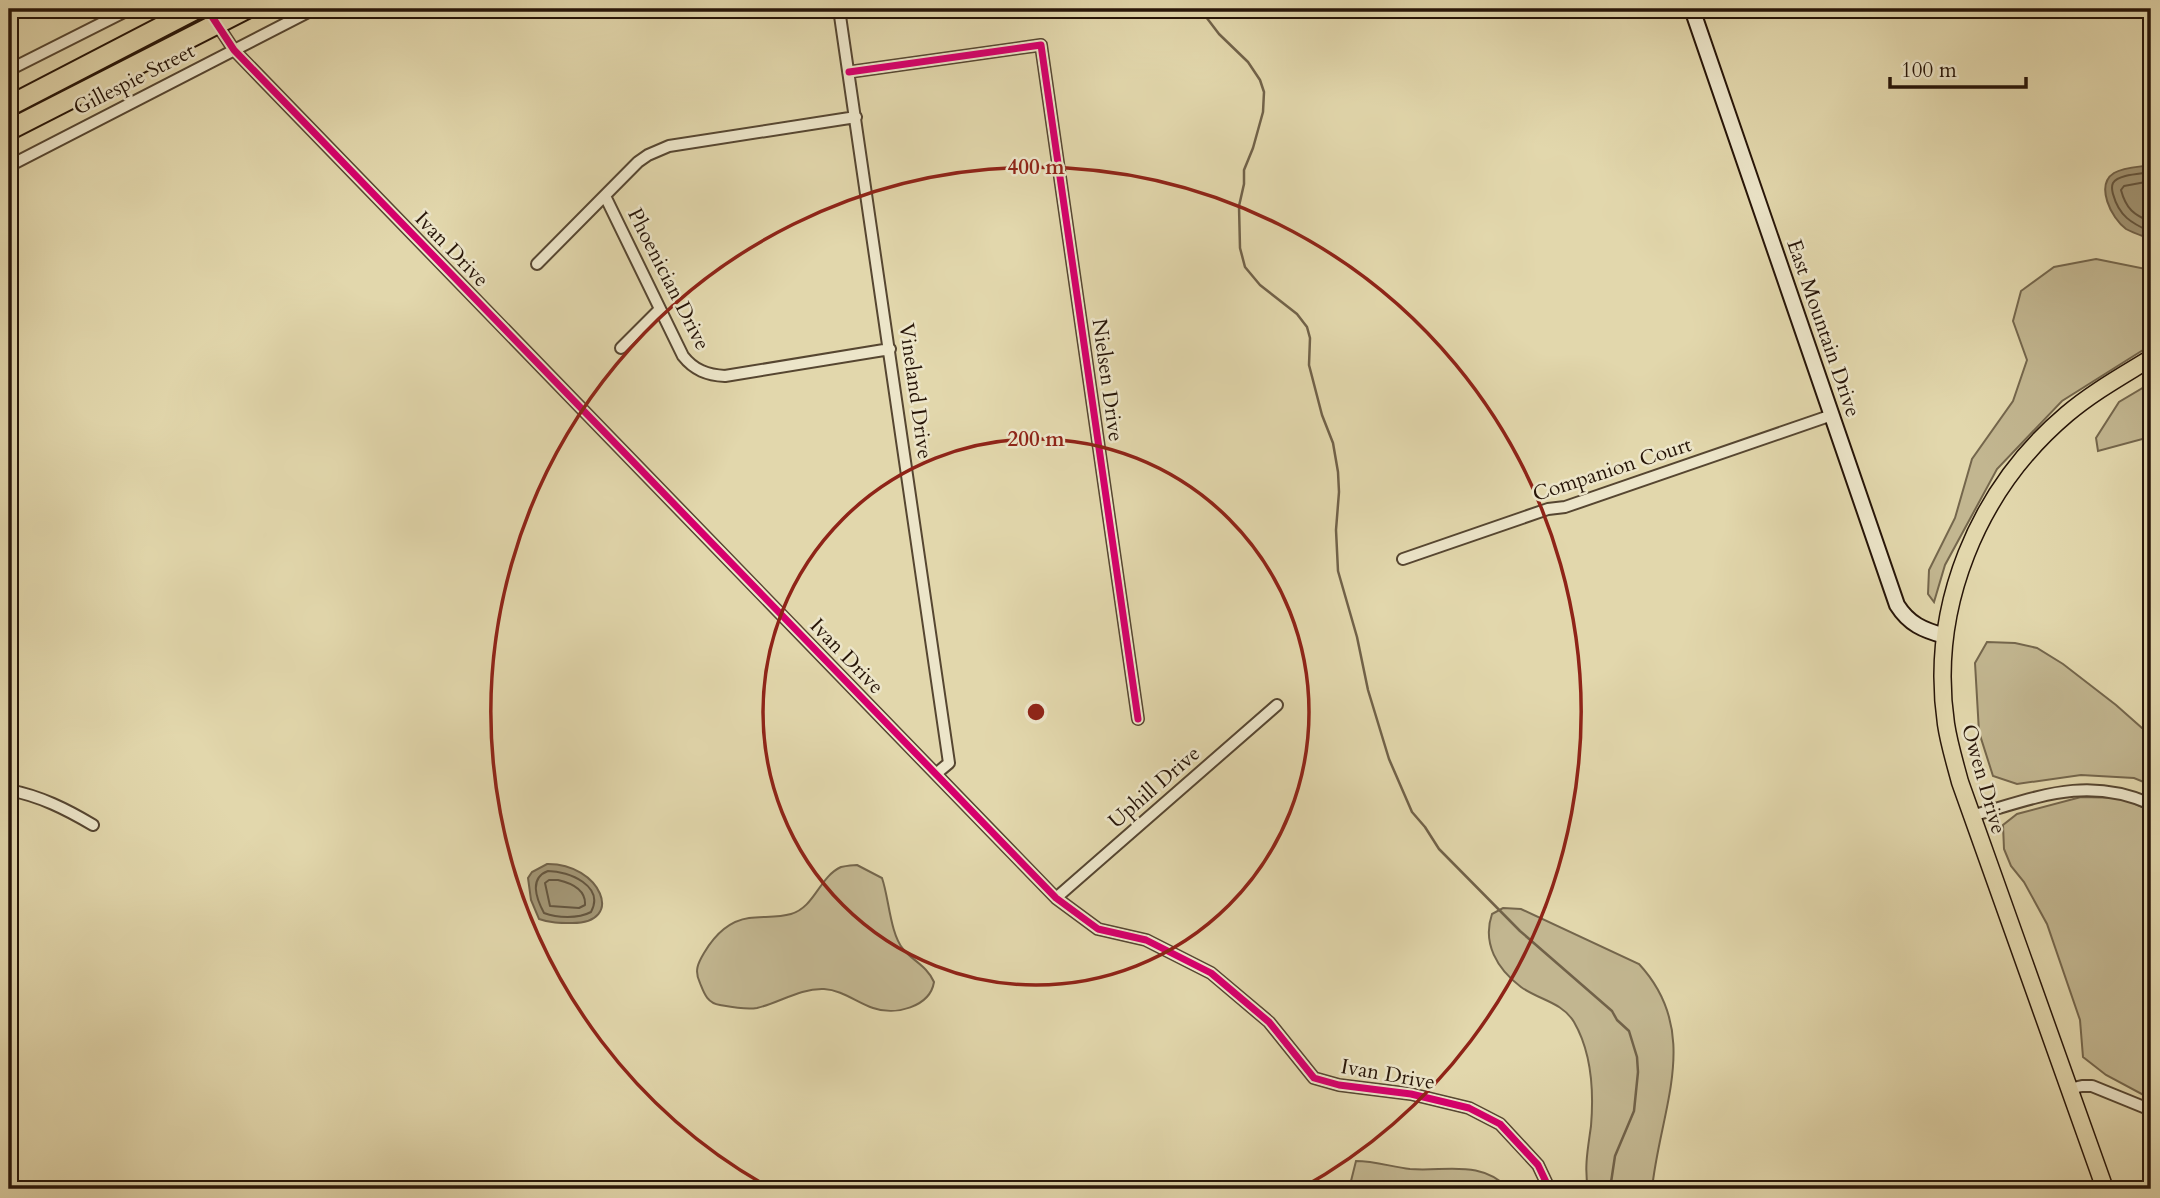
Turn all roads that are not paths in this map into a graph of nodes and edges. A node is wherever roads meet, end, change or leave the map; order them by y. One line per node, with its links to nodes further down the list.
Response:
1 (130, 9): 9 (street)
2 (196, 9): 11 (highway)
3 (246, 9): 7 (highway)
4 (313, 9): 8 (street, Gillespie Street)
5 (839, 9): 10 (street, Vineland Drive)
6 (1692, 9): 21 (street, East Mountain Drive)
7 (211, 16): 8 (street, Ivan Drive); 13 (highway)
8 (234, 50): 14 (street, Gillespie Street); 26 (street, Ivan Drive)
9 (9, 70)
10 (849, 72): 12 (street, Vineland Drive); 25 (street, Nielsen Drive)
11 (9, 106)
12 (856, 117): 15 (street, Phoenician Drive); 19 (street, Vineland Drive)
13 (9, 130)
14 (9, 166)
15 (605, 196): 16 (street); 17 (street, Phoenician Drive)
16 (537, 264)
17 (660, 309): 18 (street); 19 (street, Phoenician Drive)
18 (621, 348)
19 (891, 349): 26 (street, Vineland Drive)
20 (2151, 358): 23 (main road, Owen Drive)
21 (1832, 415): 22 (street, Companion Court); 23 (street, East Mountain Drive)
22 (1403, 559)
23 (1945, 636): 29 (main road, Owen Drive)
24 (1277, 705): 31 (street, Uphill Drive)
25 (1138, 719)
26 (937, 773): 31 (street, Ivan Drive)
27 (9, 790): 30 (street)
28 (2151, 804): 29 (street)
29 (1971, 816): 32 (main road, Owen Drive)
30 (93, 825)
31 (1056, 898): 34 (street, Ivan Drive)
32 (2069, 1089): 33 (street); 35 (main road, Owen Drive)
33 (2151, 1110)
34 (1547, 1184)
35 (2105, 1189)

